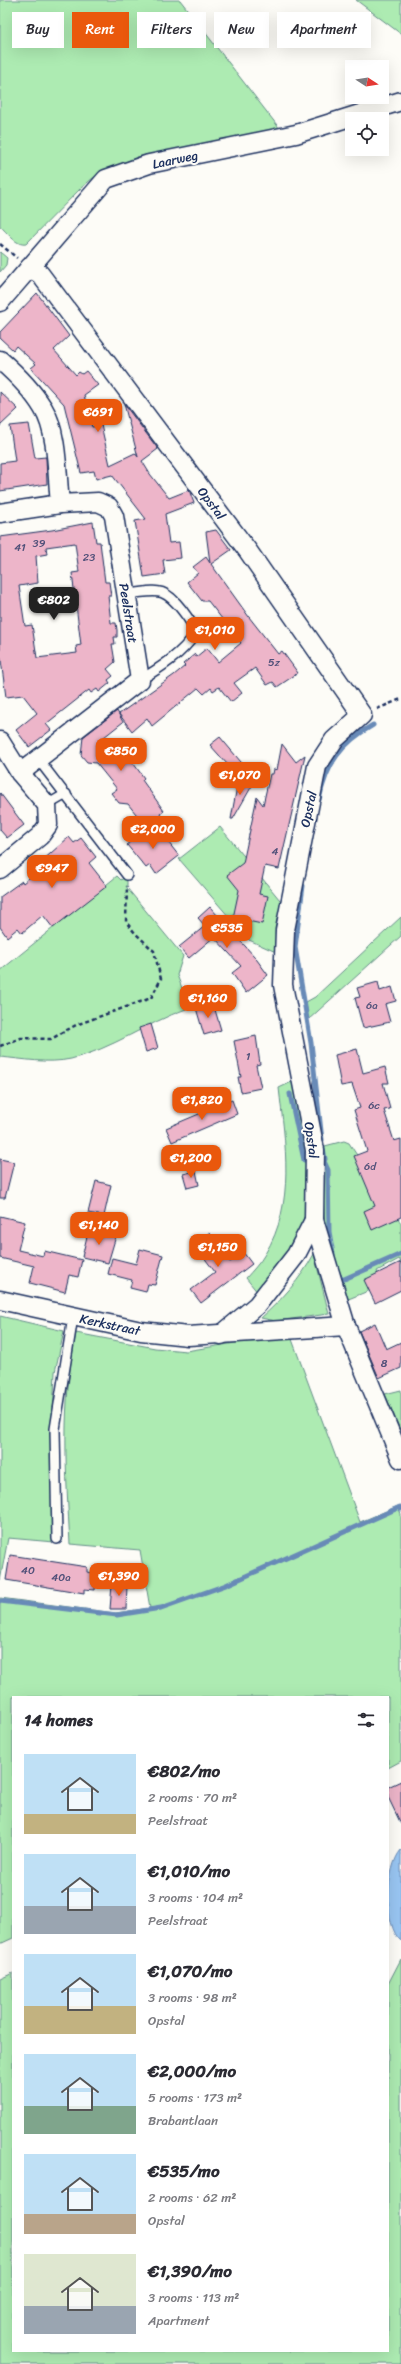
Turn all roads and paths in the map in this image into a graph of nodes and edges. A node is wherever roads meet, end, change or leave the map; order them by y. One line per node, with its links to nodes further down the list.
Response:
1 (401, 101): 2 (street, Laarweg)
2 (29, 268): 3 (street, Laarweg); 10 (street, Opstal)
3 (0, 302)
4 (0, 360): 5 (street)
5 (60, 504): 6 (street, Peelstraat); 7 (street, Peelstraat)
6 (0, 513)
7 (126, 594): 8 (street, Peelstraat); 8 (lane)
8 (140, 680): 12 (street)
9 (401, 699): 10 (path)
10 (362, 715): 19 (street, Opstal)
11 (0, 742): 13 (street)
12 (38, 759): 13 (street); 14 (lane)
13 (20, 773): 15 (street)
14 (66, 794): 15 (lane); 17 (lane)
15 (47, 805): 16 (street)
16 (0, 869)
17 (127, 875): 18 (path)
18 (0, 1046)
19 (314, 1220): 22 (street, Opstal); 23 (street)
20 (0, 1300): 21 (street, Kerkstraat)
21 (73, 1317): 23 (street, Kerkstraat); 25 (lane)
22 (346, 1326): 23 (street, Kerkstraat); 24 (street, Opstal)
23 (221, 1335)
24 (401, 1459)
25 (57, 1539)

